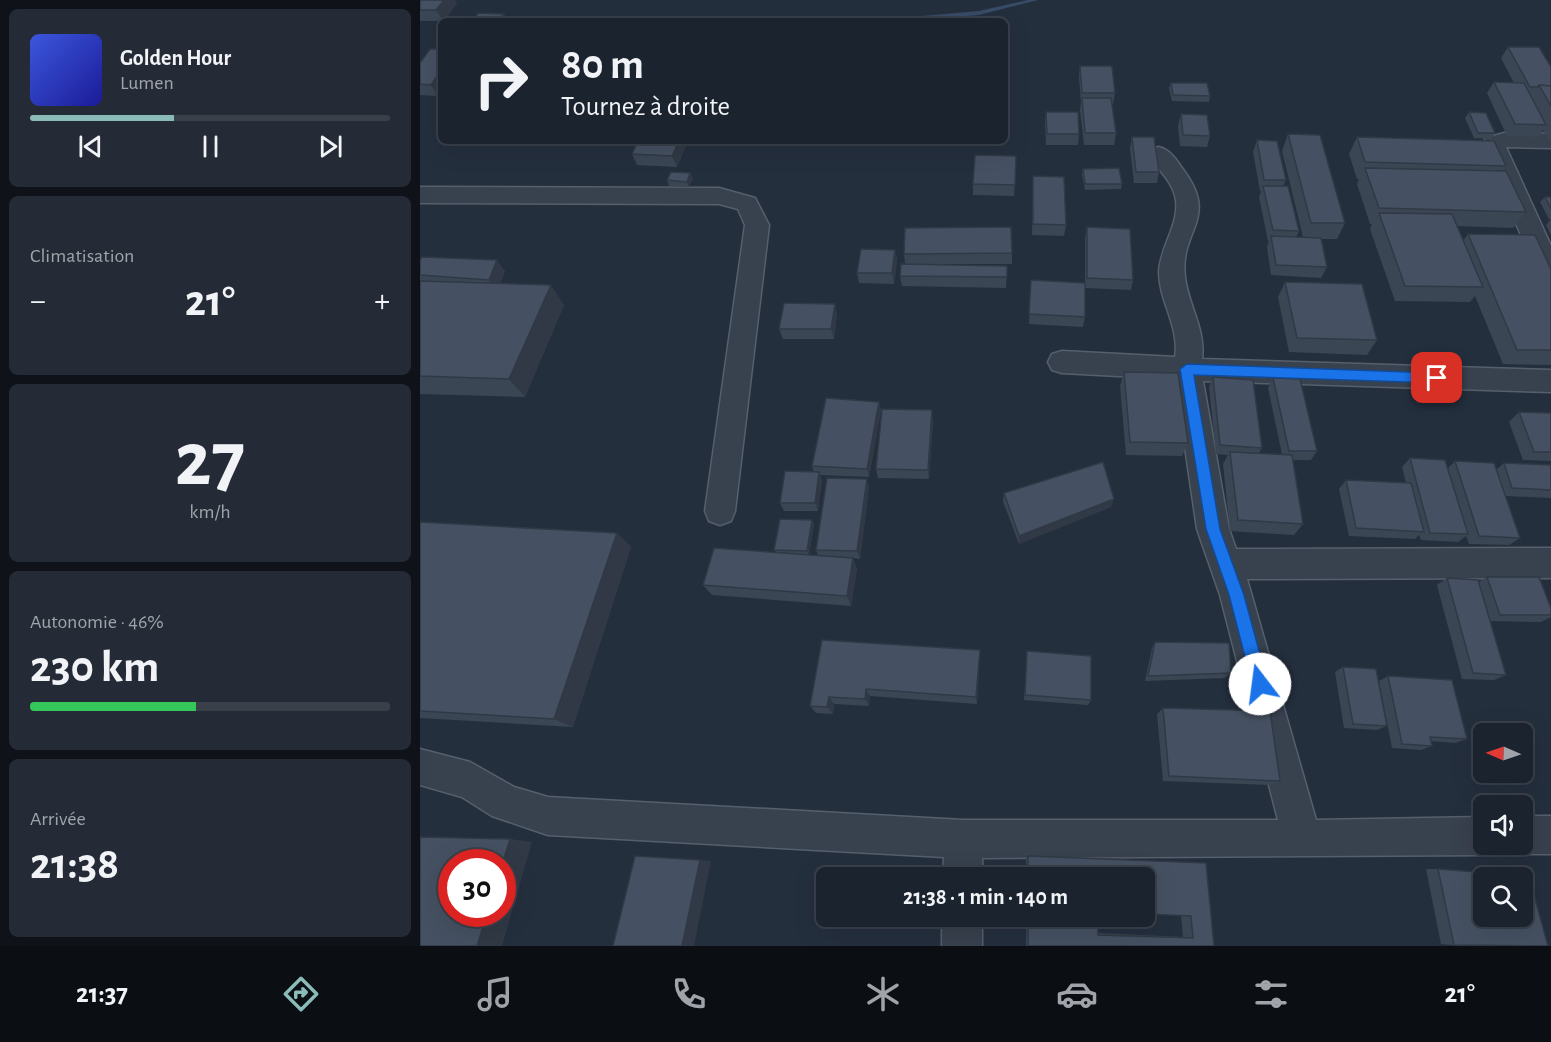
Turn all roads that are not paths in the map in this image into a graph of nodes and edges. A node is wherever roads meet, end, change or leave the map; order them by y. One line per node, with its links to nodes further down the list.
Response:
1 (1551, 141): 4 (street)
2 (1159, 154): 6 (street)
3 (420, 195): 8 (street)
4 (1550, 268)
5 (1062, 362): 6 (street)
6 (1187, 369): 7 (street); 10 (street)
7 (1551, 381)
8 (720, 511)
9 (1551, 563): 10 (street)
10 (1225, 564): 16 (street)
11 (420, 767): 15 (street)
12 (1533, 835): 13 (street)
13 (1551, 835)
14 (1473, 836): 16 (street)
15 (963, 839): 16 (street); 17 (street)
16 (1302, 839)
17 (963, 867)
18 (962, 927): 19 (street)
19 (962, 946)

